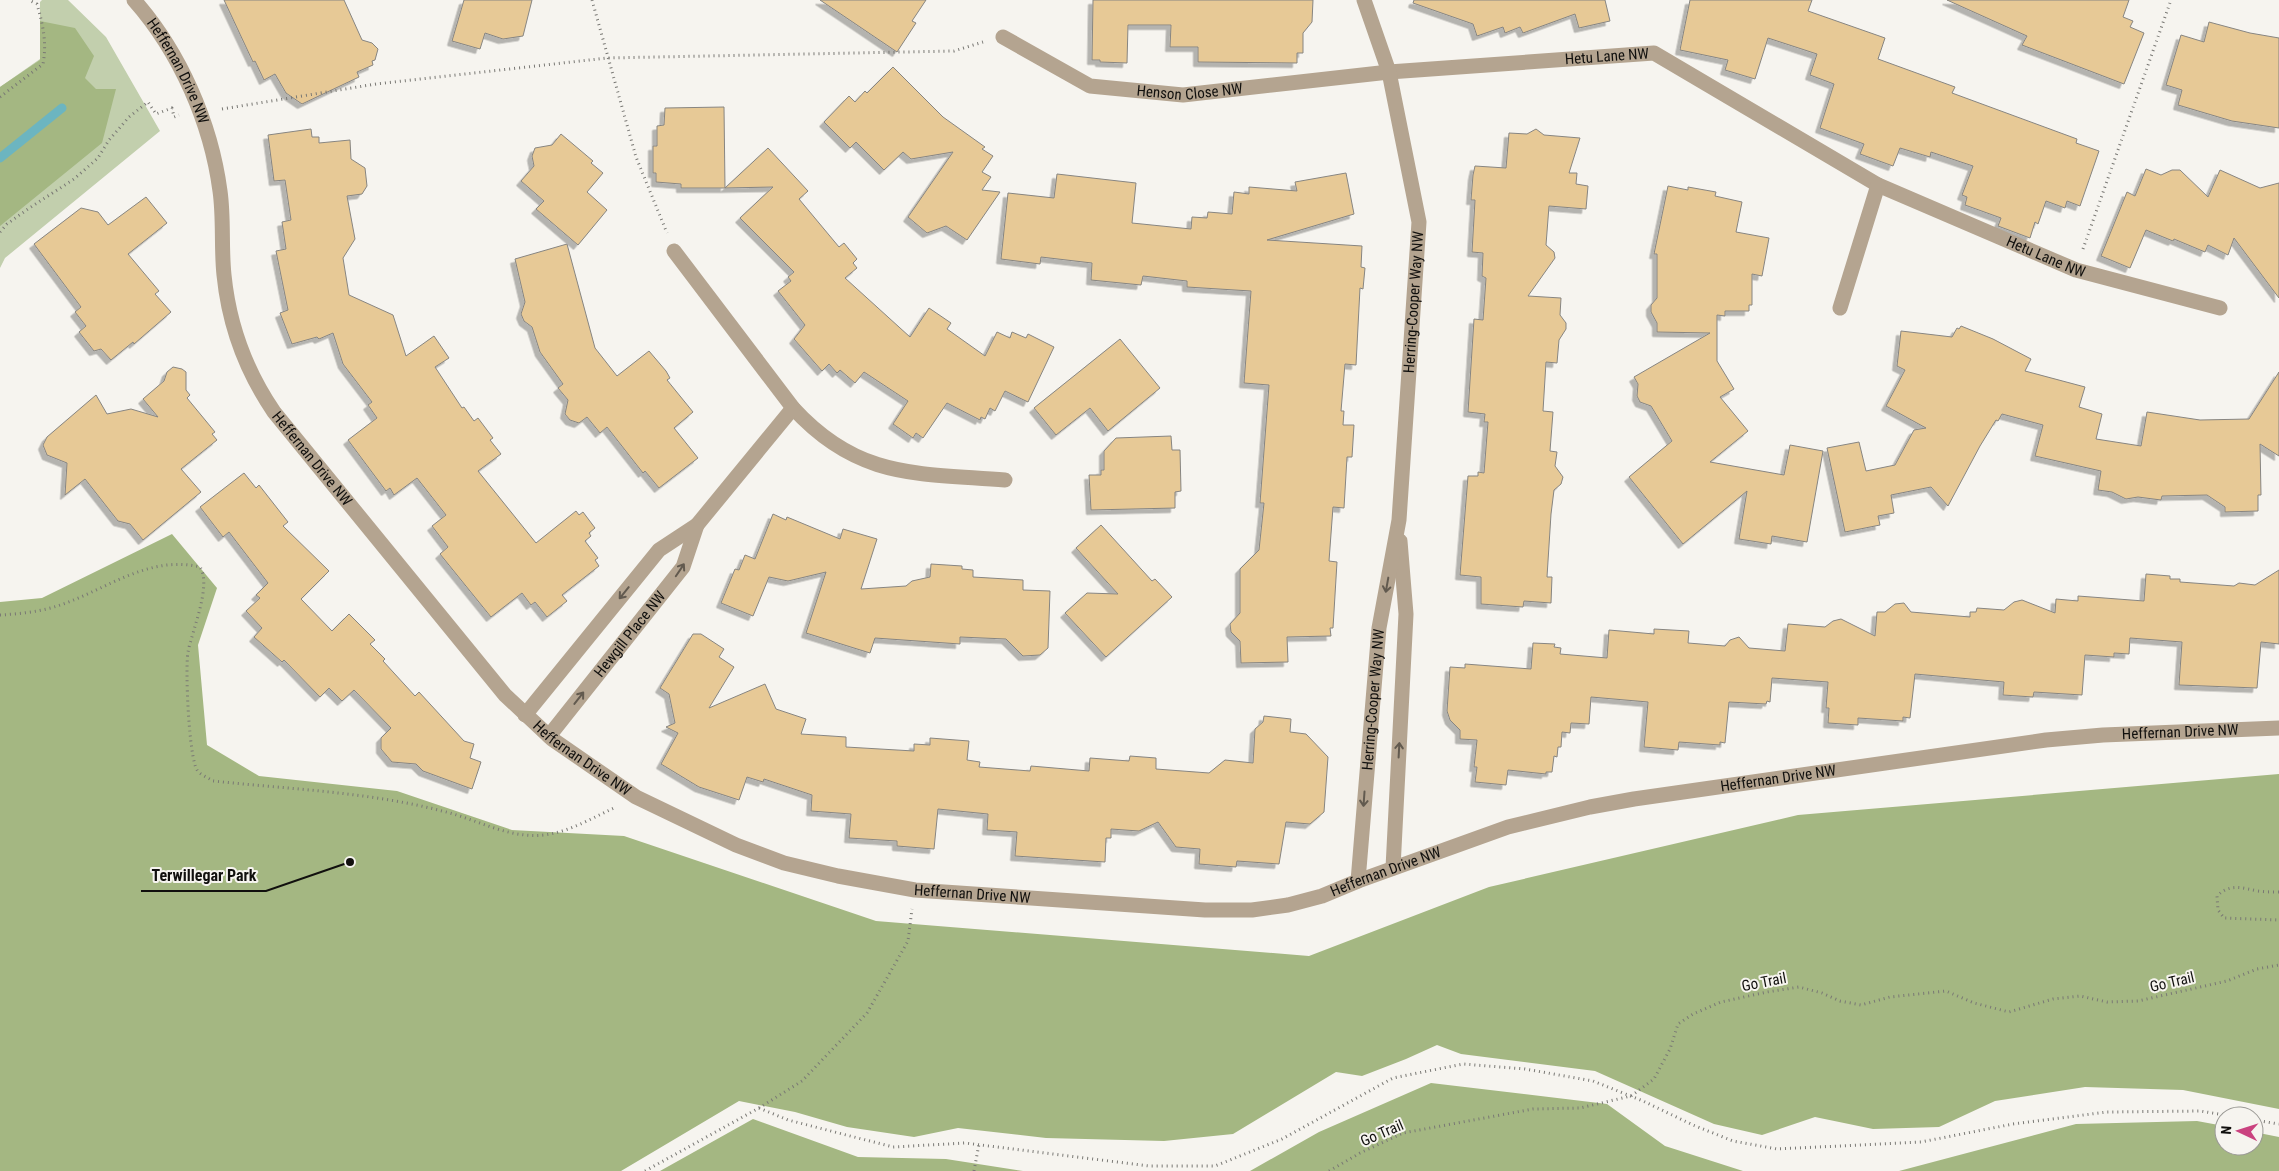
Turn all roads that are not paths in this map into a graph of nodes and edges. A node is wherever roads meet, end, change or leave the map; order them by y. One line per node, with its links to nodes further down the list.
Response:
1 (134, 0): 13 (street, Heffernan Drive NW)
2 (1364, 0): 4 (street, Herring-Cooper Way NW)
3 (1003, 37): 4 (street, Henson Close NW)
4 (1389, 72): 5 (street, Hetu Lane NW); 11 (street, Herring-Cooper Way NW)
5 (1878, 185): 7 (street); 8 (street, Hetu Lane NW)
6 (674, 251): 9 (street)
7 (1840, 308)
8 (2220, 308)
9 (792, 408): 10 (street); 12 (street, Hewgill Place NW)
10 (1005, 480)
11 (1399, 520): 16 (street, Herring-Cooper Way NW, one-way to 11); 17 (street, Herring-Cooper Way NW, one-way to 17)
12 (697, 525): 13 (street, Hewgill Place NW, one-way to 13); 15 (street, Hewgill Place NW, one-way to 12)
13 (525, 715): 15 (street, Heffernan Drive NW)
14 (2279, 728): 16 (street, Heffernan Drive NW)
15 (549, 736): 17 (street, Heffernan Drive NW)
16 (1393, 868): 17 (street, Heffernan Drive NW)
17 (1358, 881)

